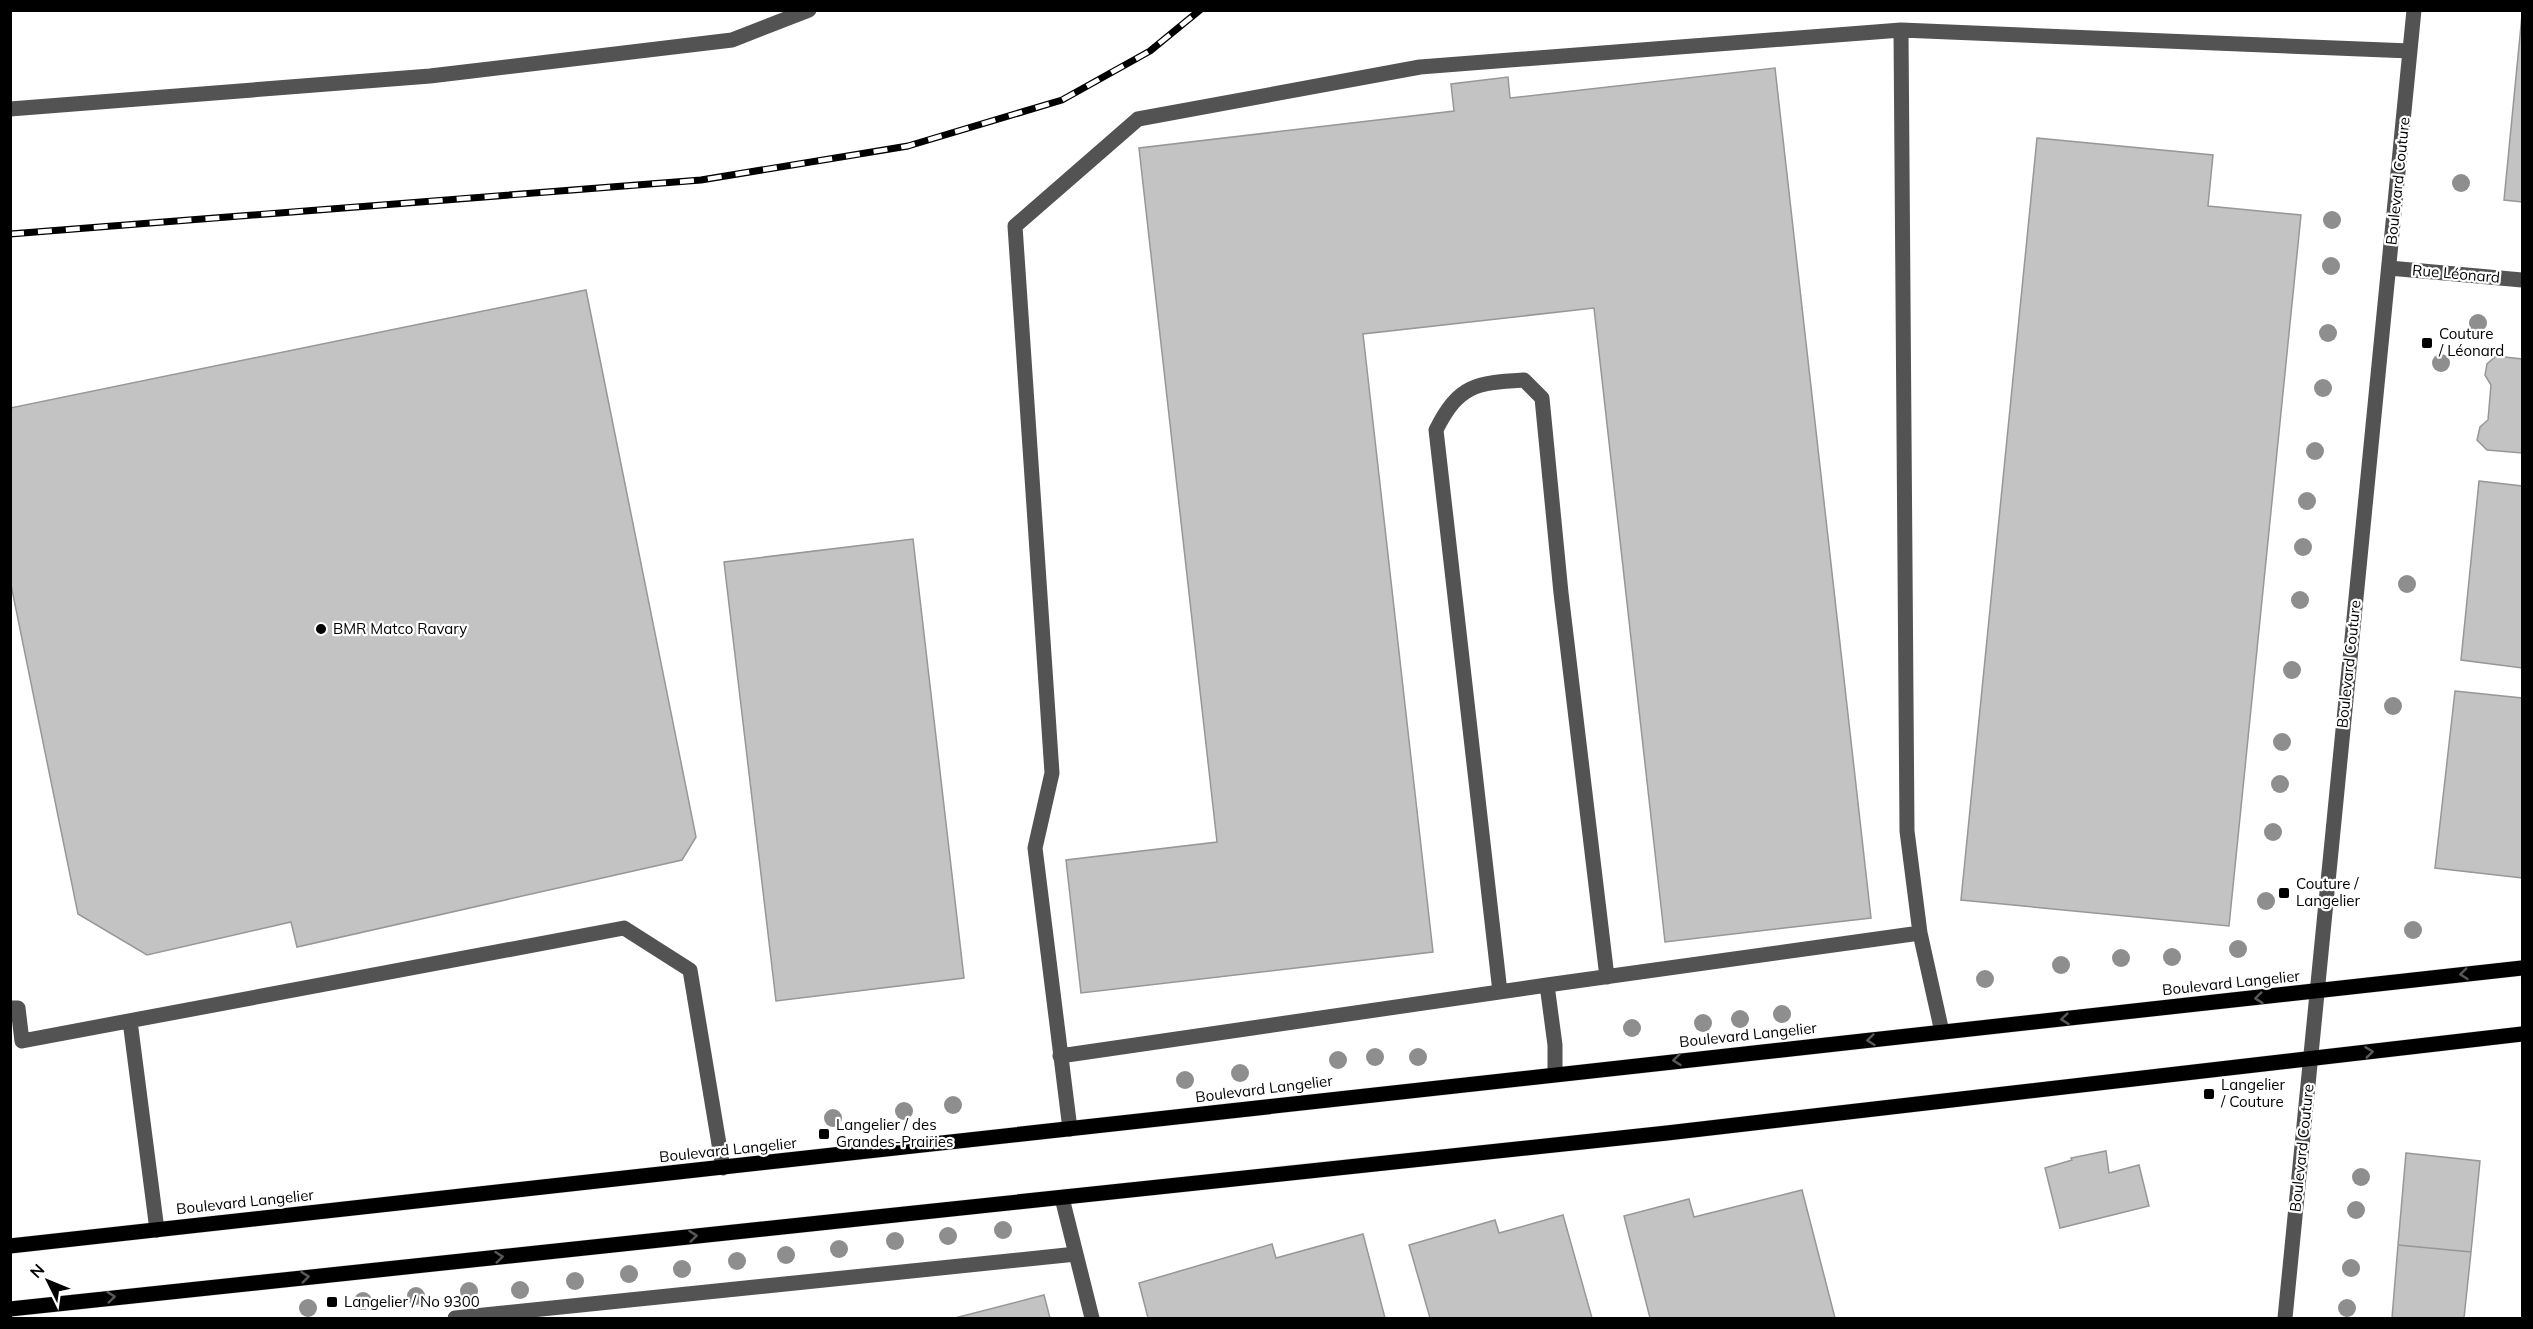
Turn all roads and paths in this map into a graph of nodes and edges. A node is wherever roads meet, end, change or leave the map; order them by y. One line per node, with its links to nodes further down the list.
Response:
1 (810, 10): 5 (street)
2 (2414, 10): 4 (street, Boulevard Couture)
3 (1900, 30): 4 (street); 8 (street); 18 (street)
4 (2410, 51): 6 (street, Boulevard Couture)
5 (10, 109)
6 (2389, 268): 7 (street, Rue Léonard); 13 (street, Boulevard Couture)
7 (2523, 280)
8 (1920, 933): 10 (street); 16 (street)
9 (2523, 968): 13 (main road, Boulevard Langelier, one-way to 13)
10 (1607, 977): 11 (street); 12 (street)
11 (1547, 986): 12 (street); 20 (street)
12 (1500, 992): 18 (street)
13 (2317, 992): 16 (main road, Boulevard Langelier, one-way to 16); 19 (street, Boulevard Couture)
14 (10, 1008): 15 (street)
15 (130, 1021): 22 (street); 24 (street)
16 (1942, 1032): 20 (main road, Boulevard Langelier, one-way to 20)
17 (2523, 1034): 19 (main road, one-way to 17)
18 (1060, 1056): 21 (street)
19 (2311, 1058): 23 (main road); 30 (street, Boulevard Couture)
20 (1555, 1074): 21 (main road, Boulevard Langelier)
21 (1070, 1129): 22 (main road, Boulevard Langelier)
22 (723, 1168): 24 (main road, Boulevard Langelier)
23 (1062, 1198): 26 (street); 27 (main road, one-way to 23)
24 (157, 1230): 25 (main road, Boulevard Langelier)
25 (10, 1246)
26 (1076, 1254): 28 (street); 29 (street)
27 (16, 1314)
28 (455, 1318)
29 (1092, 1318)
30 (2285, 1318)

